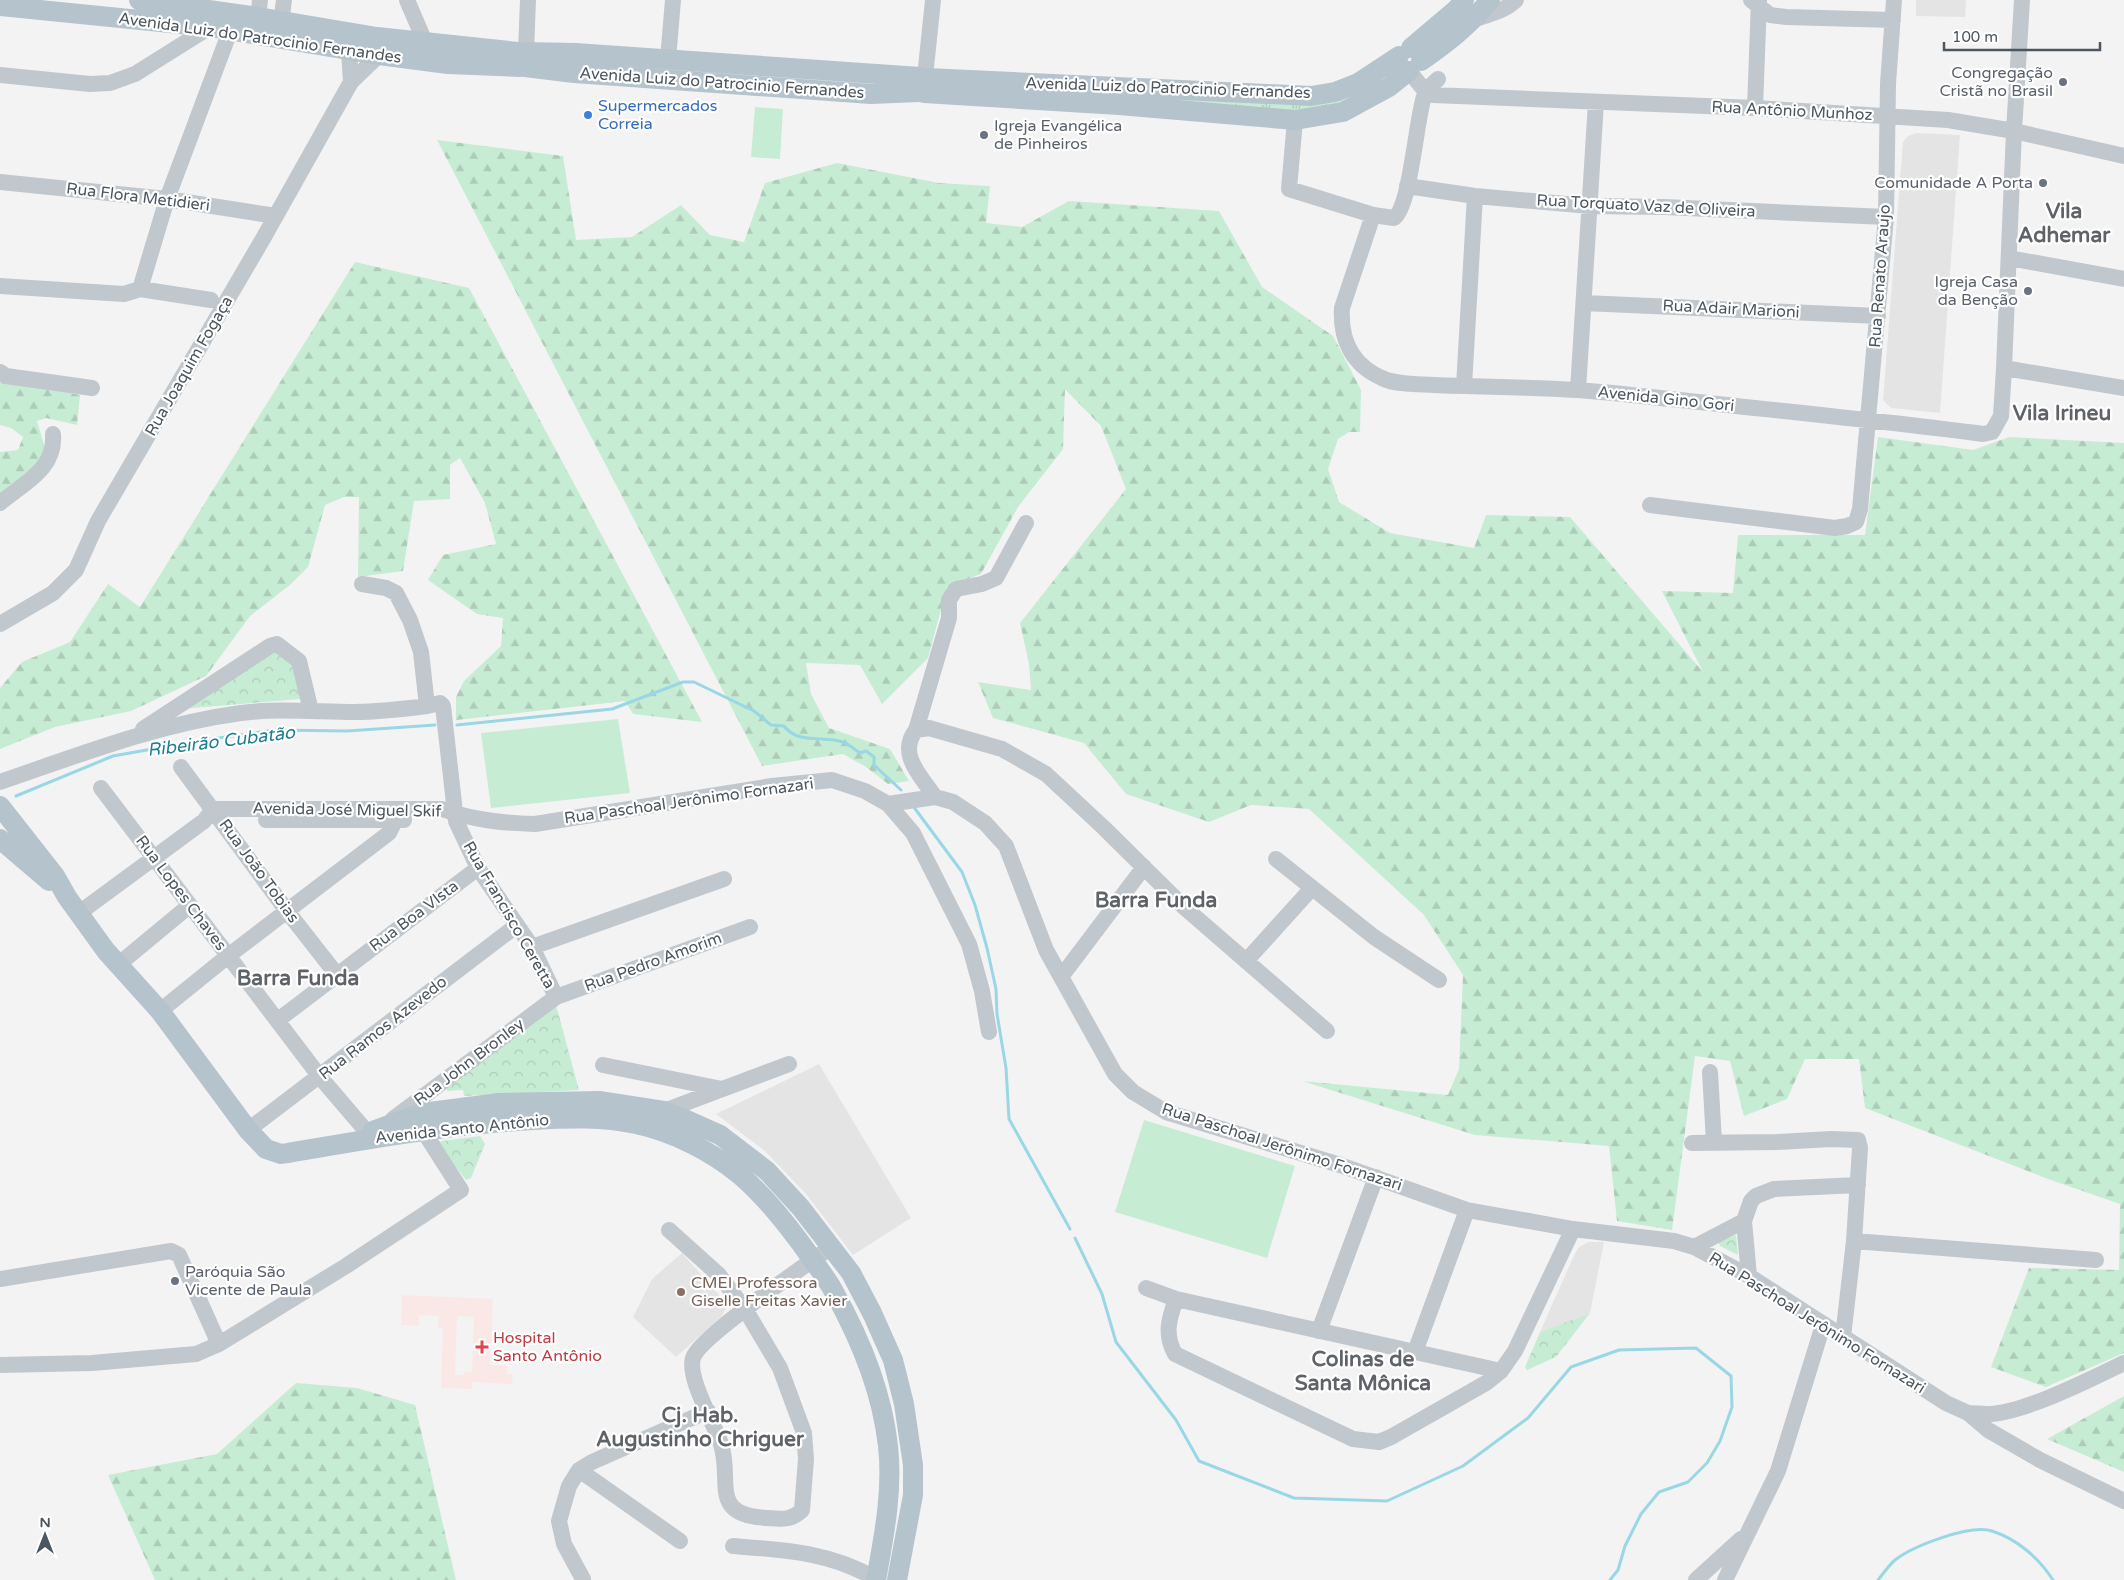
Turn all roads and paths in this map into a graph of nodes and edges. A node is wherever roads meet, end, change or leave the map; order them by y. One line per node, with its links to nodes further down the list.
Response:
1 (139, 0): 14 (main road, Avenida Luiz do Patrocinio Fernandes)
2 (284, 0): 18 (street)
3 (407, 0): 20 (street)
4 (528, 0): 25 (street)
5 (673, 0): 23 (street)
6 (932, 0): 29 (street)
7 (1464, 0): 24 (main road, Avenida Luiz do Patrocinio Fernandes)
8 (1490, 0): 15 (main road, Avenida Luiz do Patrocinio Fernandes)
9 (1516, 0): 15 (street)
10 (1894, 0): 16 (street, Rua Renato Araujo)
11 (2022, 0): 37 (street)
12 (1756, 2): 16 (street); 34 (street)
13 (0, 6): 17 (main road, Avenida Luiz do Patrocinio Fernandes)
14 (258, 17): 18 (main road, Avenida Luiz do Patrocinio Fernandes); 19 (main road, Avenida Luiz do Patrocinio Fernandes)
15 (1475, 19): 24 (main road, Avenida Luiz do Patrocinio Fernandes)
16 (1893, 20): 35 (street, Rua Renato Araujo)
17 (210, 27): 19 (main road, Avenida Luiz do Patrocinio Fernandes); 26 (street)
18 (280, 30): 20 (main road, Avenida Luiz do Patrocinio Fernandes); 21 (main road, Avenida Luiz do Patrocinio Fernandes)
19 (230, 31): 42 (street)
20 (425, 42): 25 (main road, Avenida Luiz do Patrocinio Fernandes)
21 (349, 51): 22 (main road, Avenida Luiz do Patrocinio Fernandes); 28 (street)
22 (379, 55): 25 (main road, Avenida Luiz do Patrocinio Fernandes); 28 (street, Rua Joaquim Fogaça)
23 (668, 59): 25 (main road, Avenida Luiz do Patrocinio Fernandes); 29 (main road, Avenida Luiz do Patrocinio Fernandes)
24 (1410, 59): 27 (street); 30 (street); 32 (main road, Avenida Luiz do Patrocinio Fernandes); 36 (main road, Avenida Luiz do Patrocinio Fernandes)
25 (522, 60): 29 (main road, Avenida Luiz do Patrocinio Fernandes)
26 (0, 75)
27 (1438, 79): 30 (street); 31 (street)
28 (351, 82): 45 (street, Rua Joaquim Fogaça)
29 (923, 83): 32 (main road, Avenida Luiz do Patrocinio Fernandes)
30 (1425, 91): 31 (street, Rua Antônio Munhoz); 40 (street)
31 (1457, 95): 33 (street, Rua Antônio Munhoz)
32 (1120, 96): 36 (main road, Avenida Luiz do Patrocinio Fernandes)
33 (1596, 102): 34 (street, Rua Antônio Munhoz); 43 (street)
34 (1755, 108): 35 (street, Rua Antônio Munhoz)
35 (1888, 117): 37 (street, Rua Antônio Munhoz); 46 (street, Rua Renato Araujo)
36 (1294, 120): 44 (street)
37 (2014, 132): 38 (street, Rua Antônio Munhoz); 47 (street)
38 (2124, 156)
39 (0, 182): 42 (street, Rua Flora Metidieri)
40 (1407, 186): 41 (street, Rua Torquato Vaz de Oliveira); 44 (street)
41 (1475, 196): 43 (street, Rua Torquato Vaz de Oliveira); 56 (street)
42 (167, 199): 45 (street, Rua Flora Metidieri); 50 (street)
43 (1590, 206): 46 (street, Rua Torquato Vaz de Oliveira); 52 (street)
44 (1373, 215): 56 (street, Avenida Gino Gori)
45 (276, 216): 66 (street, Rua Joaquim Fogaça)
46 (1886, 217): 53 (street, Rua Renato Araujo)
47 (2009, 258): 48 (street); 54 (street)
48 (2124, 278)
49 (0, 286): 50 (street)
50 (140, 289): 51 (street)
51 (211, 300)
52 (1584, 303): 53 (street, Rua Adair Marioni); 59 (street)
53 (1878, 316): 60 (street, Rua Renato Araujo)
54 (2004, 368): 58 (street); 60 (street, Avenida Gino Gori)
55 (0, 372): 57 (street)
56 (1464, 386): 59 (street, Avenida Gino Gori)
57 (92, 388)
58 (2124, 388)
59 (1578, 390): 60 (street, Avenida Gino Gori)
60 (1868, 419): 63 (street, Rua Renato Araujo)
61 (53, 434): 62 (street)
62 (0, 503)
63 (1650, 505)
64 (1026, 523): 69 (street)
65 (362, 584): 67 (street)
66 (0, 624)
67 (427, 706): 68 (street); 77 (street, Rua Francisco Ceretta)
68 (311, 711): 70 (street); 70 (street)
69 (916, 730): 74 (street); 83 (street)
70 (133, 736): 72 (street)
71 (181, 767): 79 (street, Rua João Tobias)
72 (0, 782)
73 (101, 788): 81 (street, Rua Lopes Chaves)
74 (935, 796): 75 (street); 97 (street, Rua Paschoal Jerônimo Fornazari)
75 (888, 804): 77 (street, Rua Paschoal Jerônimo Fornazari); 103 (street, Rua Paschoal Jerônimo Fornazari)
76 (4, 811): 87 (main road, Avenida Santo Antônio)
77 (456, 814): 78 (street, Avenida José Miguel Skif); 84 (street, Rua Francisco Ceretta)
78 (396, 815): 79 (street, Avenida José Miguel Skif); 89 (street)
79 (213, 816): 81 (street); 89 (street, Rua João Tobias)
80 (0, 839): 87 (main road, Avenida Santo Antônio)
81 (153, 858): 87 (street); 88 (street, Rua Lopes Chaves)
82 (1276, 859): 86 (street)
83 (1144, 867): 94 (street); 97 (street)
84 (478, 868): 90 (street, Rua Francisco Ceretta); 96 (street, Rua Boa VIsta)
85 (724, 879): 92 (street)
86 (1312, 888): 94 (street); 98 (street)
87 (73, 905): 95 (main road, Avenida Santo Antônio)
88 (189, 906): 93 (street, Rua Lopes Chaves); 95 (street)
89 (287, 911): 93 (street); 96 (street, Rua João Tobias)
90 (516, 926): 92 (street, Rua Francisco Ceretta); 107 (street, Rua Ramos Azevedo)
91 (750, 927): 99 (street, Rua Pedro Amorim)
92 (532, 947): 99 (street, Rua Francisco Ceretta)
93 (228, 956): 100 (street); 101 (street, Rua Lopes Chaves)
94 (1246, 961): 102 (street)
95 (119, 964): 100 (main road, Avenida Santo Antônio)
96 (337, 975): 101 (street, Rua Boa VIsta)
97 (1061, 977): 116 (street, Rua Paschoal Jerônimo Fornazari)
98 (1439, 980)
99 (556, 997): 113 (street, Rua John Bronley)
100 (160, 1011): 112 (main road, Avenida Santo Antônio)
101 (278, 1020): 107 (street, Rua Lopes Chaves)
102 (1327, 1031)
103 (989, 1032)
104 (789, 1064): 108 (street)
105 (603, 1065): 108 (street)
106 (1710, 1072): 114 (street)
107 (320, 1077): 112 (street, Rua Ramos Azevedo); 113 (street, Rua Lopes Chaves)
108 (722, 1089): 109 (street)
109 (664, 1111): 110 (main road, Avenida Santo Antônio); 111 (street); 118 (main road, Avenida Santo Antônio)
110 (423, 1123): 111 (main road, Avenida Santo Antônio); 113 (main road, Avenida Santo Antônio); 137 (street)
111 (647, 1128): 121 (main road, Avenida Santo Antônio)
112 (248, 1130): 113 (main road, Avenida Santo Antônio)
113 (368, 1136)
114 (1714, 1142): 115 (street); 117 (street)
115 (1692, 1143)
116 (1376, 1177): 119 (street, Rua Paschoal Jerônimo Fornazari); 135 (street)
117 (1858, 1185): 120 (street); 124 (street)
118 (800, 1208): 121 (main road); 125 (main road, Avenida Santo Antônio)
119 (1467, 1210): 122 (street, Rua Paschoal Jerônimo Fornazari); 138 (street)
120 (1744, 1221): 126 (street); 129 (street)
121 (785, 1224): 127 (main road, Avenida Santo Antônio)
122 (1573, 1229): 126 (street, Rua Paschoal Jerônimo Fornazari); 141 (street)
123 (669, 1230): 133 (street)
124 (1854, 1241): 128 (street); 136 (street)
125 (831, 1247): 127 (street); 151 (main road, Avenida Santo Antônio)
126 (1694, 1247): 129 (street, Rua Paschoal Jerônimo Fornazari)
127 (812, 1260): 133 (street); 150 (main road, Avenida Santo Antônio)
128 (2096, 1260)
129 (1749, 1276): 134 (street, Rua Paschoal Jerônimo Fornazari)
130 (0, 1279): 137 (street)
131 (1146, 1288): 132 (street)
132 (1176, 1299): 135 (street); 141 (street)
133 (745, 1309): 142 (street); 142 (street)
134 (1823, 1325): 136 (street, Rua Paschoal Jerônimo Fornazari); 146 (street)
135 (1320, 1331): 138 (street)
136 (1843, 1337): 143 (street, Rua Paschoal Jerônimo Fornazari)
137 (219, 1344): 140 (street)
138 (1415, 1352): 141 (street)
139 (2124, 1363): 143 (street)
140 (0, 1365)
141 (1501, 1371)
142 (708, 1411): 144 (street)
143 (1968, 1413): 145 (street, Rua Paschoal Jerônimo Fornazari)
144 (579, 1470): 147 (street); 149 (street)
145 (2124, 1502)
146 (1748, 1533): 152 (street); 153 (street)
147 (680, 1541)
148 (733, 1546): 150 (street)
149 (583, 1578)
150 (876, 1579)
151 (896, 1580)
152 (1696, 1580)
153 (1725, 1580)

